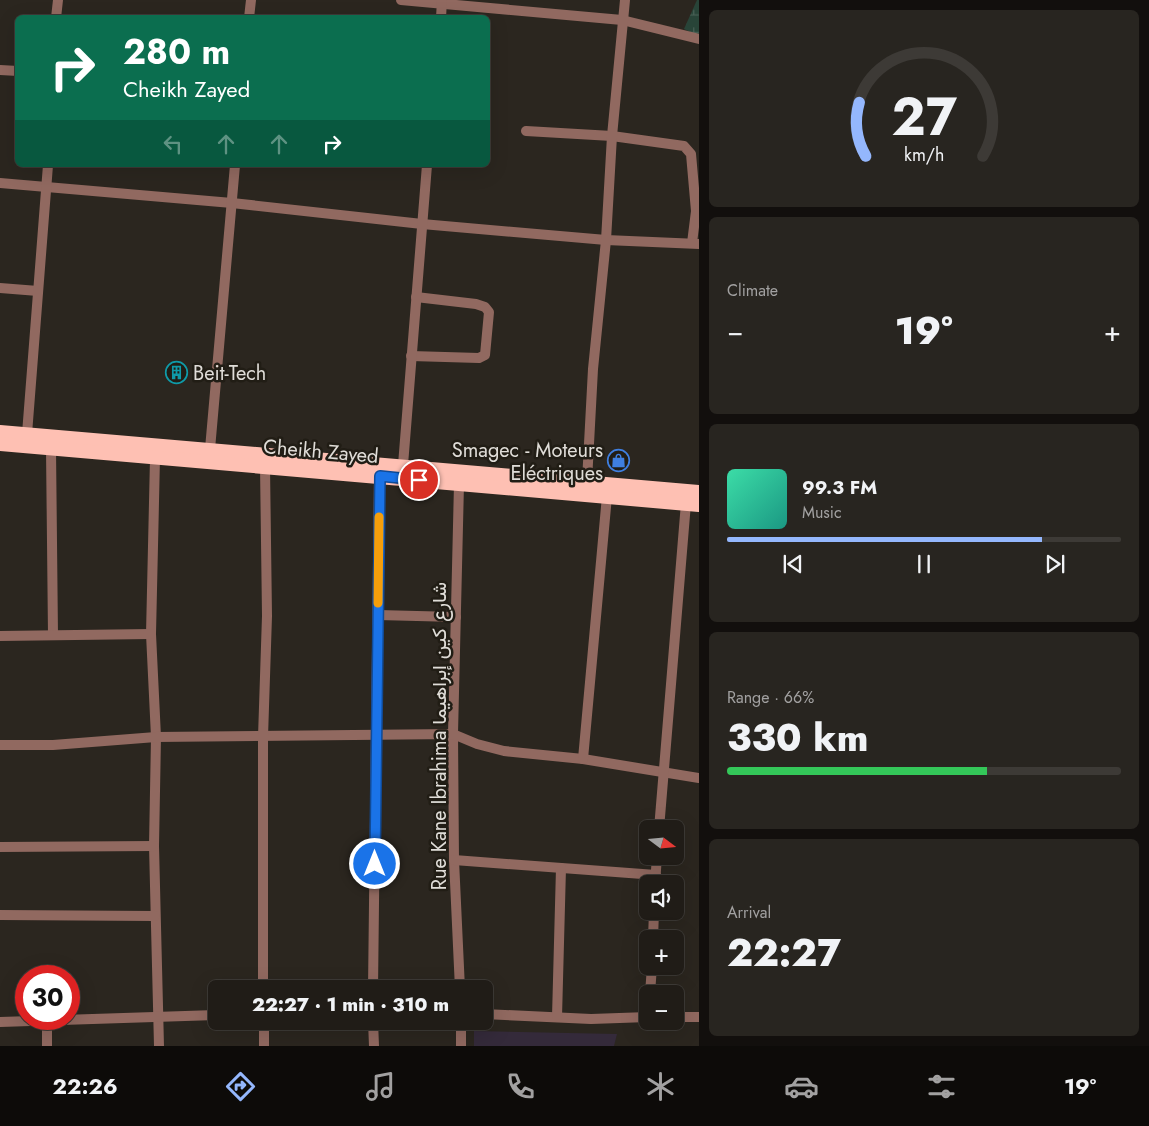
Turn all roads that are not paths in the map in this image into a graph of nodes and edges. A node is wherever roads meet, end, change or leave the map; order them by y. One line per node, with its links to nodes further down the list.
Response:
1 (58, 0): 6 (street)
2 (251, 0): 7 (street)
3 (401, 0): 5 (street)
4 (624, 0): 9 (street)
5 (442, 2): 8 (street); 9 (street)
6 (56, 15)
7 (249, 15)
8 (440, 15)
9 (622, 20): 10 (street); 14 (street)
10 (699, 39)
11 (0, 70): 12 (street)
12 (15, 71)
13 (526, 131): 14 (street)
14 (612, 136): 22 (street); 23 (street)
15 (48, 167): 19 (street)
16 (235, 167): 20 (street)
17 (427, 167): 21 (street)
18 (0, 183): 19 (street)
19 (46, 187): 20 (street); 25 (street)
20 (232, 203): 21 (street); 32 (street)
21 (422, 224): 22 (street); 26 (street)
22 (606, 240): 23 (street); 37 (street)
23 (695, 244)
24 (0, 288): 25 (street)
25 (38, 291): 29 (street)
26 (416, 298): 27 (street); 27 (street)
27 (411, 356): 34 (street)
28 (0, 432): 29 (highway, Cheikh Zayed)
29 (27, 434): 32 (highway, Cheikh Zayed)
30 (0, 444): 31 (highway, Cheikh Zayed)
31 (51, 449): 33 (highway, Cheikh Zayed); 45 (street)
32 (210, 449): 34 (highway, Cheikh Zayed)
33 (156, 458): 35 (highway, Cheikh Zayed); 44 (street)
34 (403, 465): 37 (highway, Cheikh Zayed)
35 (265, 466): 36 (highway, Cheikh Zayed); 50 (street)
36 (380, 476): 38 (highway, Cheikh Zayed); 42 (street)
37 (588, 481): 39 (highway, Cheikh Zayed)
38 (459, 484): 40 (highway, Cheikh Zayed); 43 (street, Rue Kane Ibrahima شارع كين إبراهيما)
39 (699, 492)
40 (607, 496): 41 (highway, Cheikh Zayed); 52 (street)
41 (692, 504): 53 (street)
42 (378, 615): 43 (street); 48 (street)
43 (456, 617): 47 (street, Rue Kane Ibrahima شارع كين إبراهيما)
44 (151, 634): 45 (street); 49 (street)
45 (53, 635): 46 (street)
46 (0, 636)
47 (453, 734): 48 (street); 52 (street); 58 (street, Rue Kane Ibrahima شارع كين إبراهيما)
48 (376, 736): 50 (street); 64 (street)
49 (156, 737): 50 (street); 51 (street); 56 (street)
50 (263, 738): 63 (street)
51 (0, 745)
52 (583, 759): 53 (street)
53 (663, 772): 54 (street); 55 (street)
54 (699, 778)
55 (660, 820)
56 (154, 846): 57 (street); 62 (street)
57 (0, 847)
58 (454, 860): 59 (street); 65 (street, Rue Kane Ibrahima شارع كين إبراهيما)
59 (561, 868): 60 (street); 69 (street)
60 (639, 877)
61 (0, 915): 62 (street)
62 (155, 916): 68 (street)
63 (263, 980)
64 (373, 980)
65 (460, 980)
66 (493, 1014): 69 (street)
67 (208, 1015): 68 (street)
68 (158, 1016): 73 (street); 81 (street)
69 (557, 1017): 70 (street)
70 (639, 1017)
71 (684, 1017): 72 (street)
72 (699, 1017)
73 (80, 1020)
74 (0, 1022): 75 (street)
75 (15, 1022)
76 (47, 1030): 80 (street)
77 (264, 1030): 82 (street)
78 (373, 1030): 83 (street)
79 (461, 1030): 84 (street)
80 (47, 1046)
81 (159, 1046)
82 (264, 1046)
83 (374, 1046)
84 (461, 1046)

